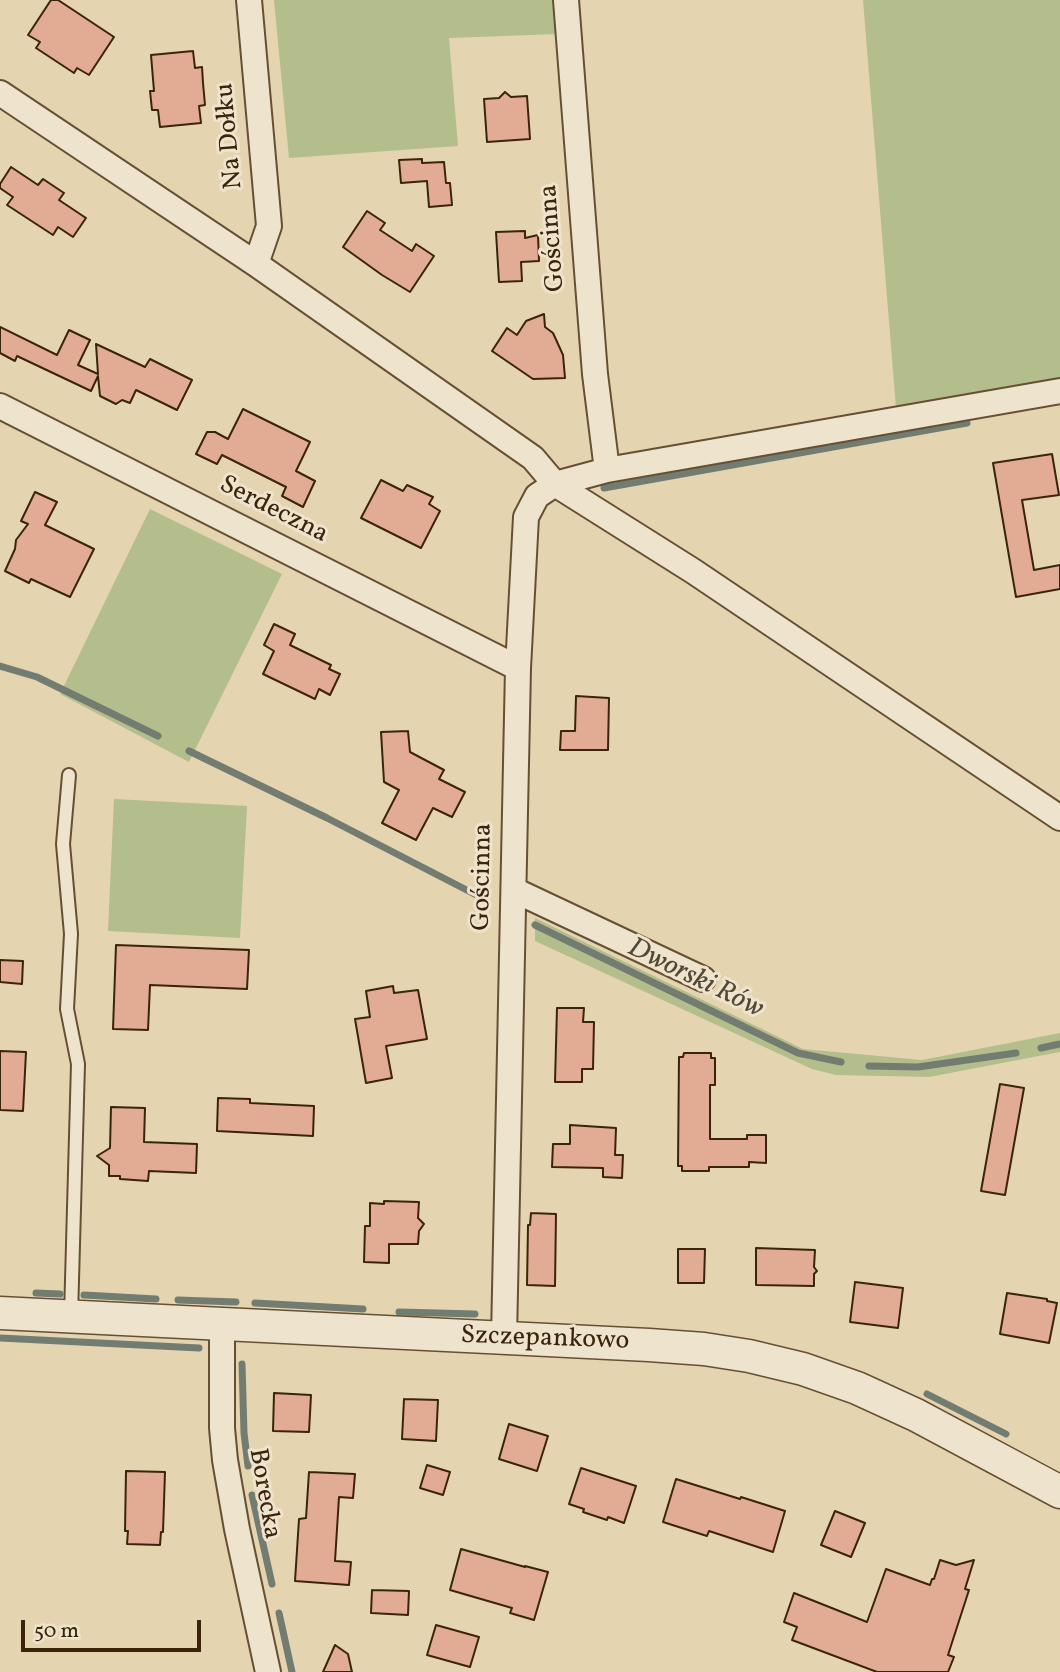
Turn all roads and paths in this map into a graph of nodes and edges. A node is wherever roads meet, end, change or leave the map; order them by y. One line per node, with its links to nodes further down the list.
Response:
1 (249, 0): 4 (street, Na Dołku)
2 (566, 0): 7 (street, Gościnna)
3 (0, 93): 4 (street)
4 (256, 264): 8 (street)
5 (1060, 391): 7 (street, Gościnna)
6 (0, 406): 9 (street, Serdeczna)
7 (607, 470): 8 (street, Gościnna)
8 (555, 484): 9 (street, Gościnna); 11 (street)
9 (518, 668): 12 (street, Gościnna)
10 (69, 775): 15 (lane)
11 (1060, 818)
12 (514, 890): 13 (street); 17 (street, Gościnna)
13 (703, 979)
14 (0, 1313): 15 (street, Szczepankowo)
15 (71, 1317): 16 (street, Szczepankowo)
16 (222, 1324): 17 (street, Szczepankowo); 19 (street, Borecka)
17 (505, 1338): 18 (street, Szczepankowo)
18 (1060, 1492)
19 (268, 1672)

